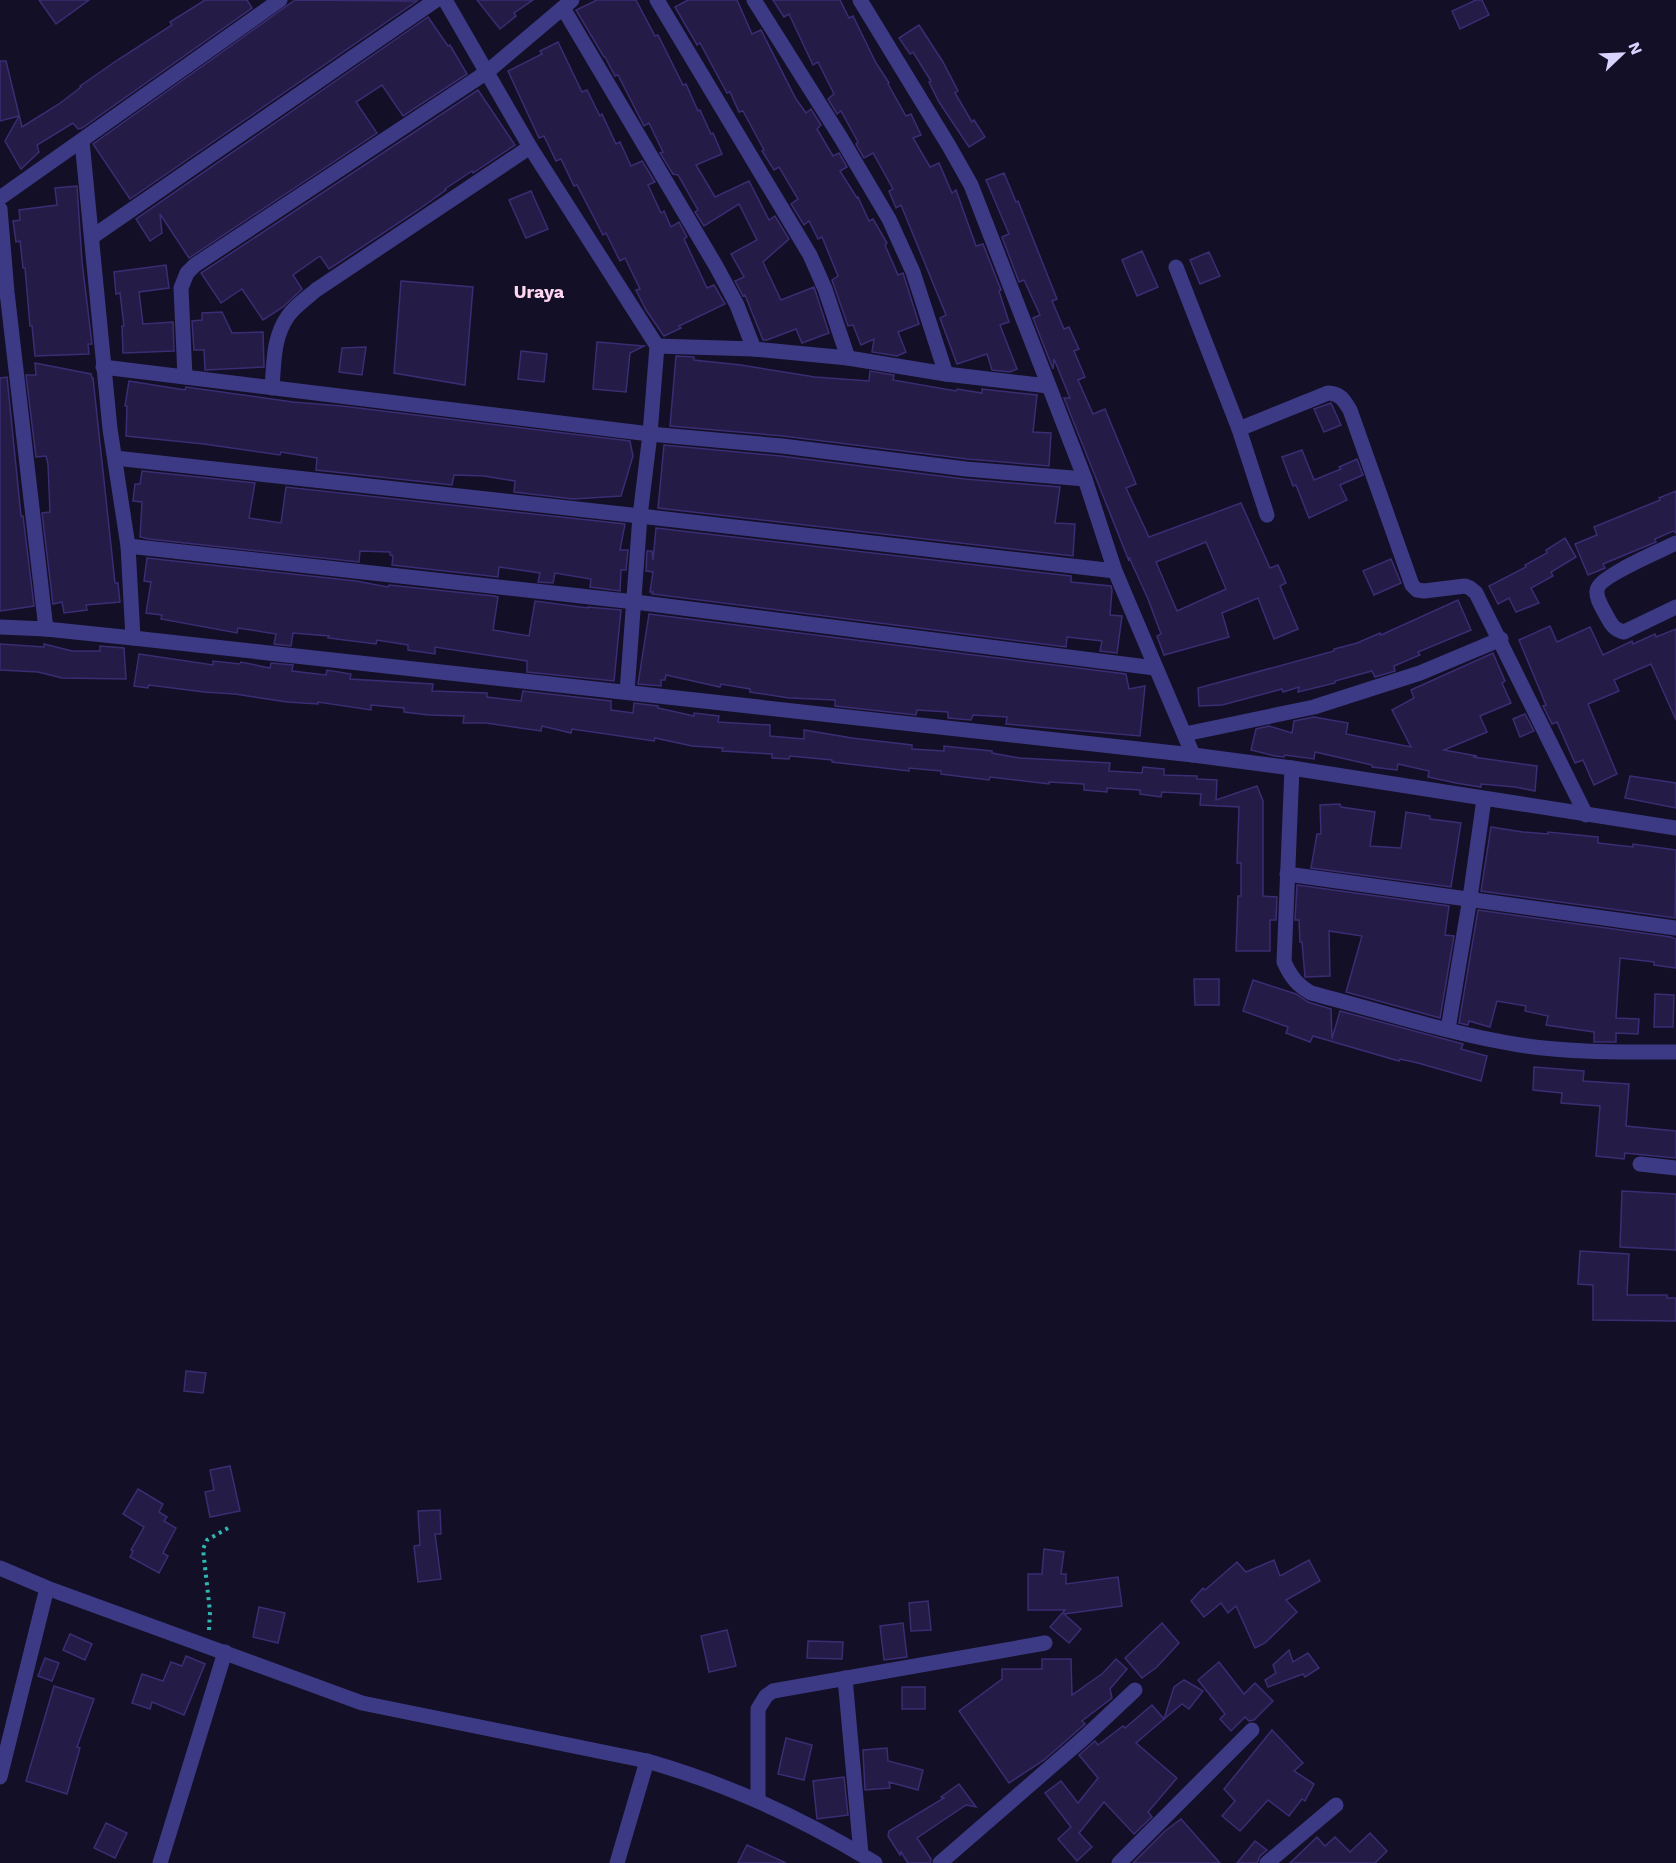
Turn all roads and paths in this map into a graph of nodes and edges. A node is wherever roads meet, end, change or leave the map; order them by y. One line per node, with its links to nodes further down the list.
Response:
1 (280, 0): 9 (street)
2 (436, 0): 13 (street)
3 (445, 0): 8 (street)
4 (657, 0): 17 (street)
5 (754, 0): 19 (street)
6 (860, 0): 21 (street)
7 (567, 4): 8 (street); 16 (street)
8 (487, 72): 10 (street); 20 (street)
9 (82, 141): 11 (street); 13 (street)
10 (530, 147): 15 (street); 22 (street)
11 (0, 198)
12 (0, 209): 35 (street)
13 (92, 237): 18 (street)
14 (1176, 267): 23 (street)
15 (657, 346): 16 (street); 24 (street)
16 (754, 349): 17 (street)
17 (848, 358): 19 (street)
18 (103, 367): 20 (street); 25 (street)
19 (946, 374): 21 (street)
20 (185, 377): 22 (street)
21 (1048, 386): 26 (street)
22 (272, 388): 24 (street)
23 (1239, 429): 27 (street); 37 (street)
24 (651, 434): 26 (street); 28 (street)
25 (115, 458): 28 (street); 30 (street)
26 (1085, 479): 31 (street)
27 (1267, 515)
28 (640, 516): 31 (street); 32 (street)
29 (1676, 543): 33 (street)
30 (128, 546): 32 (street); 36 (street)
31 (1115, 571): 38 (street)
32 (635, 602): 38 (street); 39 (street)
33 (1676, 607)
34 (0, 627): 35 (street)
35 (46, 629): 36 (street)
36 (133, 638): 39 (street)
37 (1501, 639): 40 (street); 44 (street)
38 (1155, 668): 40 (street)
39 (627, 693): 41 (street)
40 (1185, 734): 41 (street)
41 (1193, 755): 42 (street)
42 (1292, 768): 43 (street); 46 (street)
43 (1484, 799): 44 (street); 47 (street)
44 (1586, 815): 45 (street)
45 (1676, 828)
46 (1287, 874): 47 (street); 49 (street)
47 (1470, 898): 48 (street); 49 (street)
48 (1676, 928)
49 (1448, 1029): 50 (street)
50 (1676, 1053)
51 (1640, 1164): 52 (street)
52 (1676, 1168)
53 (228, 1528): 57 (path)
54 (0, 1568): 55 (street)
55 (47, 1588): 57 (street); 63 (street)
56 (1046, 1643): 59 (street)
57 (208, 1646): 58 (street)
58 (225, 1652): 62 (street); 67 (street)
59 (845, 1678): 64 (street); 66 (street)
60 (1135, 1690): 70 (street)
61 (1252, 1730): 71 (street)
62 (647, 1761): 64 (street); 68 (street)
63 (0, 1778)
64 (758, 1800): 66 (street)
65 (1336, 1804): 72 (street)
66 (861, 1854): 69 (street)
67 (160, 1863)
68 (617, 1863)
69 (875, 1863)
70 (940, 1863)
71 (1119, 1863)
72 (1267, 1863)

